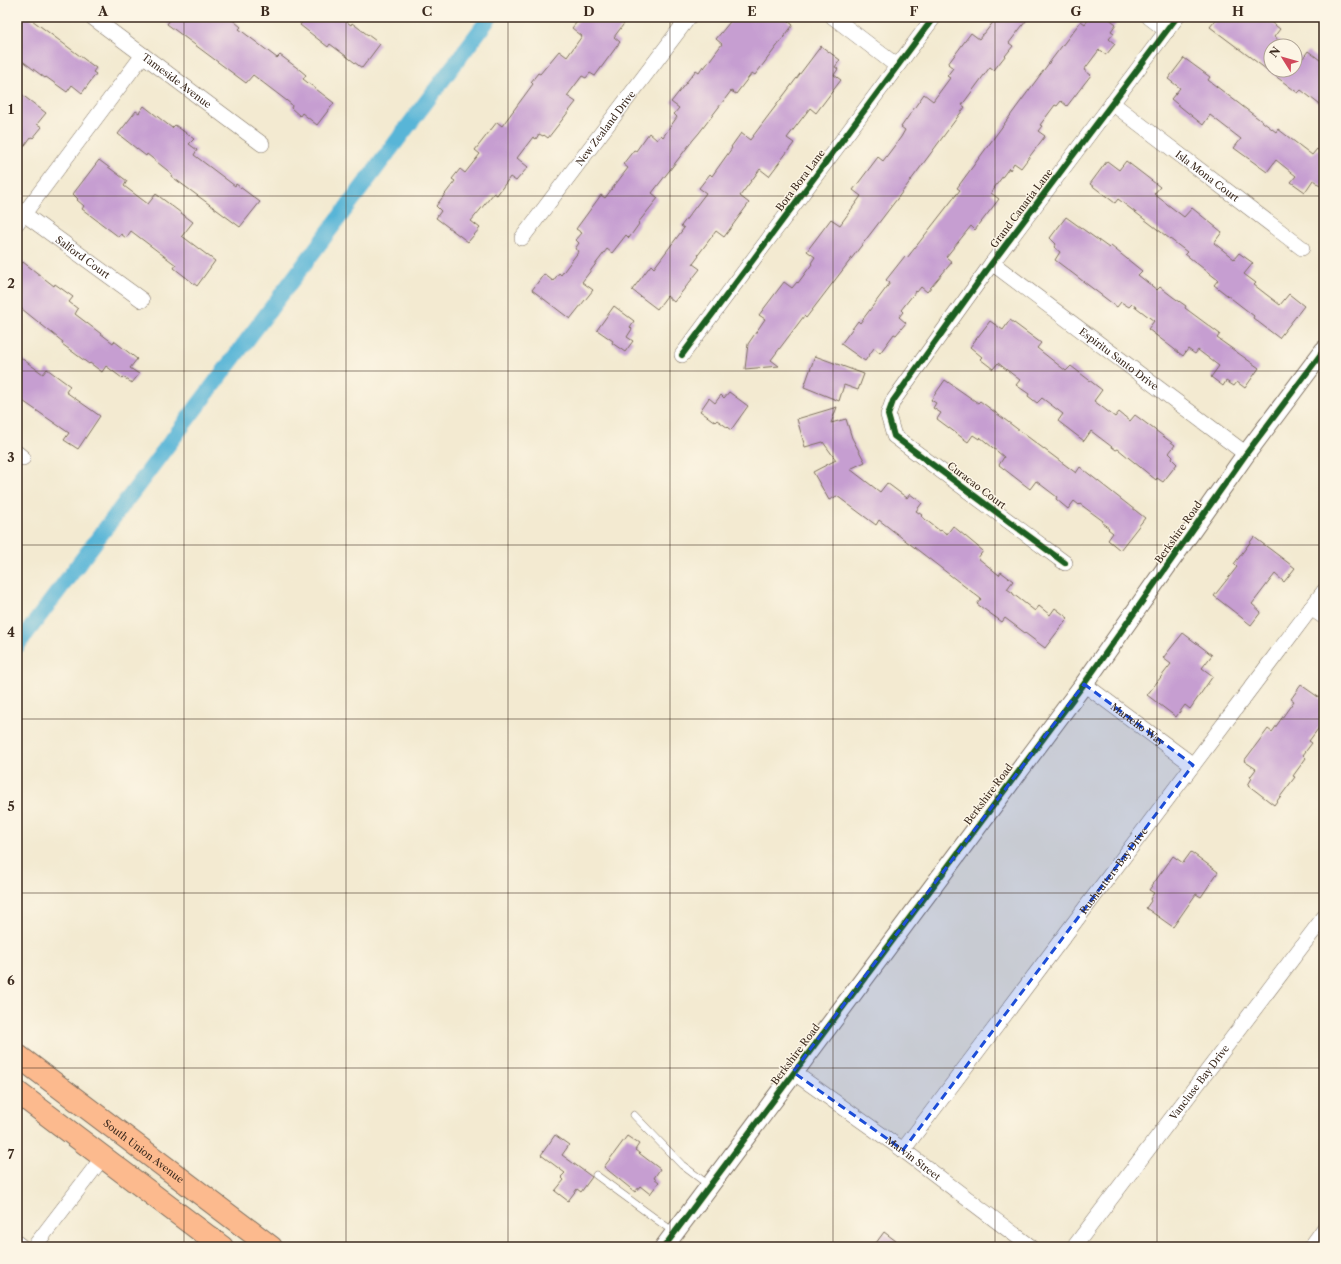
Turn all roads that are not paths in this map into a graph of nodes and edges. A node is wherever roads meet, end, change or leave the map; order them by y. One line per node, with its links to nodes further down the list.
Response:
1 (92, 17): 8 (street, Tameside Avenue)
2 (689, 17): 13 (street, New Zealand Drive)
3 (833, 17): 9 (street)
4 (934, 17): 9 (street, Bora Bora Lane)
5 (1148, 17): 7 (street)
6 (1177, 17): 7 (street, Grand Canaria Lane)
7 (1167, 31): 10 (street, Grand Canaria Lane)
8 (143, 55): 11 (street, Tameside Avenue); 12 (street)
9 (897, 66): 18 (street, Bora Bora Lane)
10 (1112, 103): 14 (street, Isla Mona Court); 15 (street, Grand Canaria Lane)
11 (262, 144)
12 (20, 218): 16 (street, Salford Court)
13 (522, 238)
14 (1302, 248)
15 (992, 263): 19 (street, Grand Canaria Lane); 20 (street, Espiritu Santo Drive)
16 (142, 300)
17 (1324, 350): 20 (street, Berkshire Road)
18 (682, 355)
19 (888, 415): 21 (street, Curacao Court)
20 (1246, 454): 25 (street, Berkshire Road)
21 (1065, 563)
22 (1324, 591): 23 (street, Rushcutters Bay Drive)
23 (1311, 608): 24 (street); 26 (street, Rushcutters Bay Drive)
24 (1324, 617)
25 (1084, 684): 26 (street, Martello Way); 29 (street, Berkshire Road)
26 (1193, 765): 32 (street, Rushcutters Bay Drive)
27 (1324, 917): 44 (street, Vancluse Bay Drive)
28 (17, 1056): 42 (main road, South Union Avenue)
29 (793, 1072): 32 (street, Marvin Street); 35 (street, Berkshire Road)
30 (17, 1092): 33 (main road)
31 (634, 1114): 35 (lane)
32 (903, 1150): 43 (street, Marvin Street)
33 (103, 1157): 40 (street); 41 (main road)
34 (596, 1175): 37 (lane)
35 (710, 1186): 37 (street, Berkshire Road)
36 (1324, 1230): 45 (street)
37 (669, 1240)
38 (17, 1243): 39 (street)
39 (22, 1247)
40 (34, 1247)
41 (222, 1247)
42 (271, 1247)
43 (1031, 1247)
44 (1074, 1247)
45 (1311, 1247)

